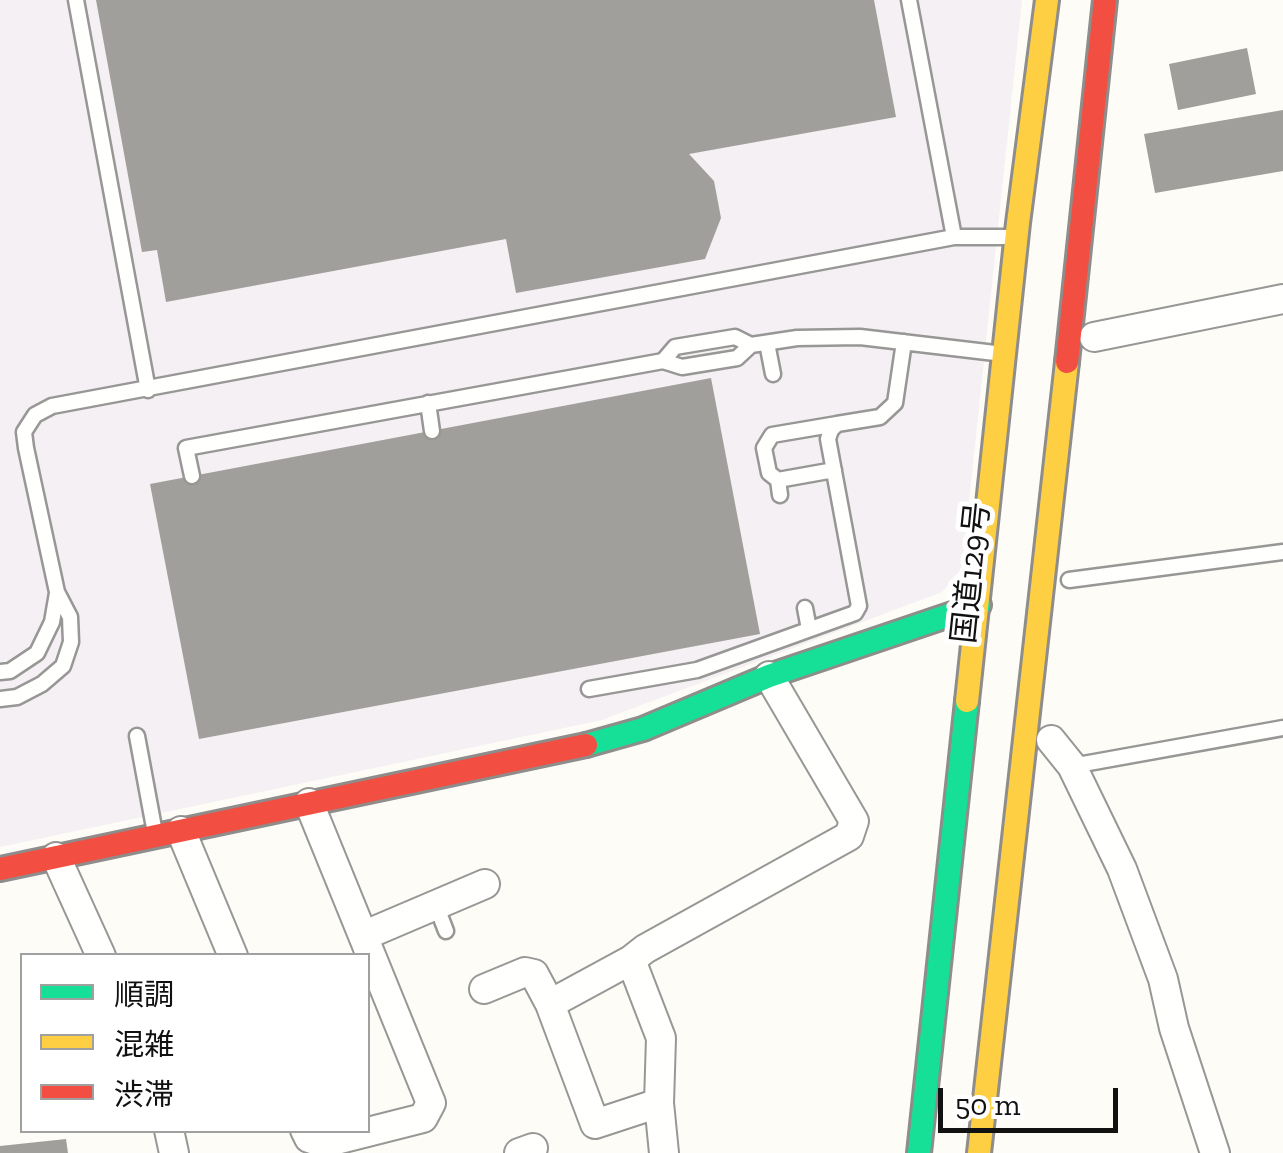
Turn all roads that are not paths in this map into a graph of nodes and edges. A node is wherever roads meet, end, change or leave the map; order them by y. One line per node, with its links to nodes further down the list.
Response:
1 (76, 0): 17 (lane)
2 (910, 0): 9 (lane)
3 (1046, 0): 10 (main road)
4 (1069, 0): 8 (main road)
5 (1105, 0): 58 (main road)
6 (1114, 0): 7 (main road)
7 (1121, 73)
8 (1044, 203)
9 (954, 237): 10 (lane); 17 (lane)
10 (1017, 238): 15 (main road)
11 (1283, 299): 12 (street)
12 (1095, 337)
13 (904, 342): 14 (lane); 15 (lane); 19 (lane)
14 (759, 344): 16 (lane); 18 (lane)
15 (1005, 354): 27 (main road)
16 (773, 374)
17 (148, 390): 25 (lane)
18 (428, 404): 20 (lane); 22 (lane)
19 (838, 424): 21 (lane); 21 (lane)
20 (432, 430)
21 (834, 470): 28 (lane)
22 (192, 476)
23 (1283, 552): 24 (lane)
24 (1069, 580)
25 (57, 592): 29 (lane); 32 (lane)
26 (805, 608): 28 (lane)
27 (994, 608): 30 (main road); 56 (main road)
28 (809, 630): 31 (lane)
29 (0, 672)
30 (769, 676): 37 (main road); 47 (street)
31 (589, 689)
32 (0, 699)
33 (1283, 728): 36 (lane)
34 (1052, 731): 36 (street)
35 (137, 736): 38 (lane)
36 (1059, 773): 59 (street)
37 (309, 804): 38 (main road); 42 (street)
38 (168, 834): 39 (main road); 44 (street)
39 (56, 857): 40 (main road); 43 (street)
40 (0, 868)
41 (485, 884): 42 (street)
42 (363, 936): 46 (street)
43 (101, 953)
44 (231, 953)
45 (370, 953): 52 (street)
46 (370, 953)
47 (630, 960): 49 (street); 50 (street)
48 (484, 989): 49 (street)
49 (550, 1004): 50 (street)
50 (660, 1103): 55 (street)
51 (946, 1114): 57 (main road)
52 (370, 1131)
53 (307, 1133): 54 (street)
54 (363, 1133)
55 (664, 1153)
56 (919, 1153)
57 (942, 1153)
58 (979, 1153)
59 (1215, 1153)

